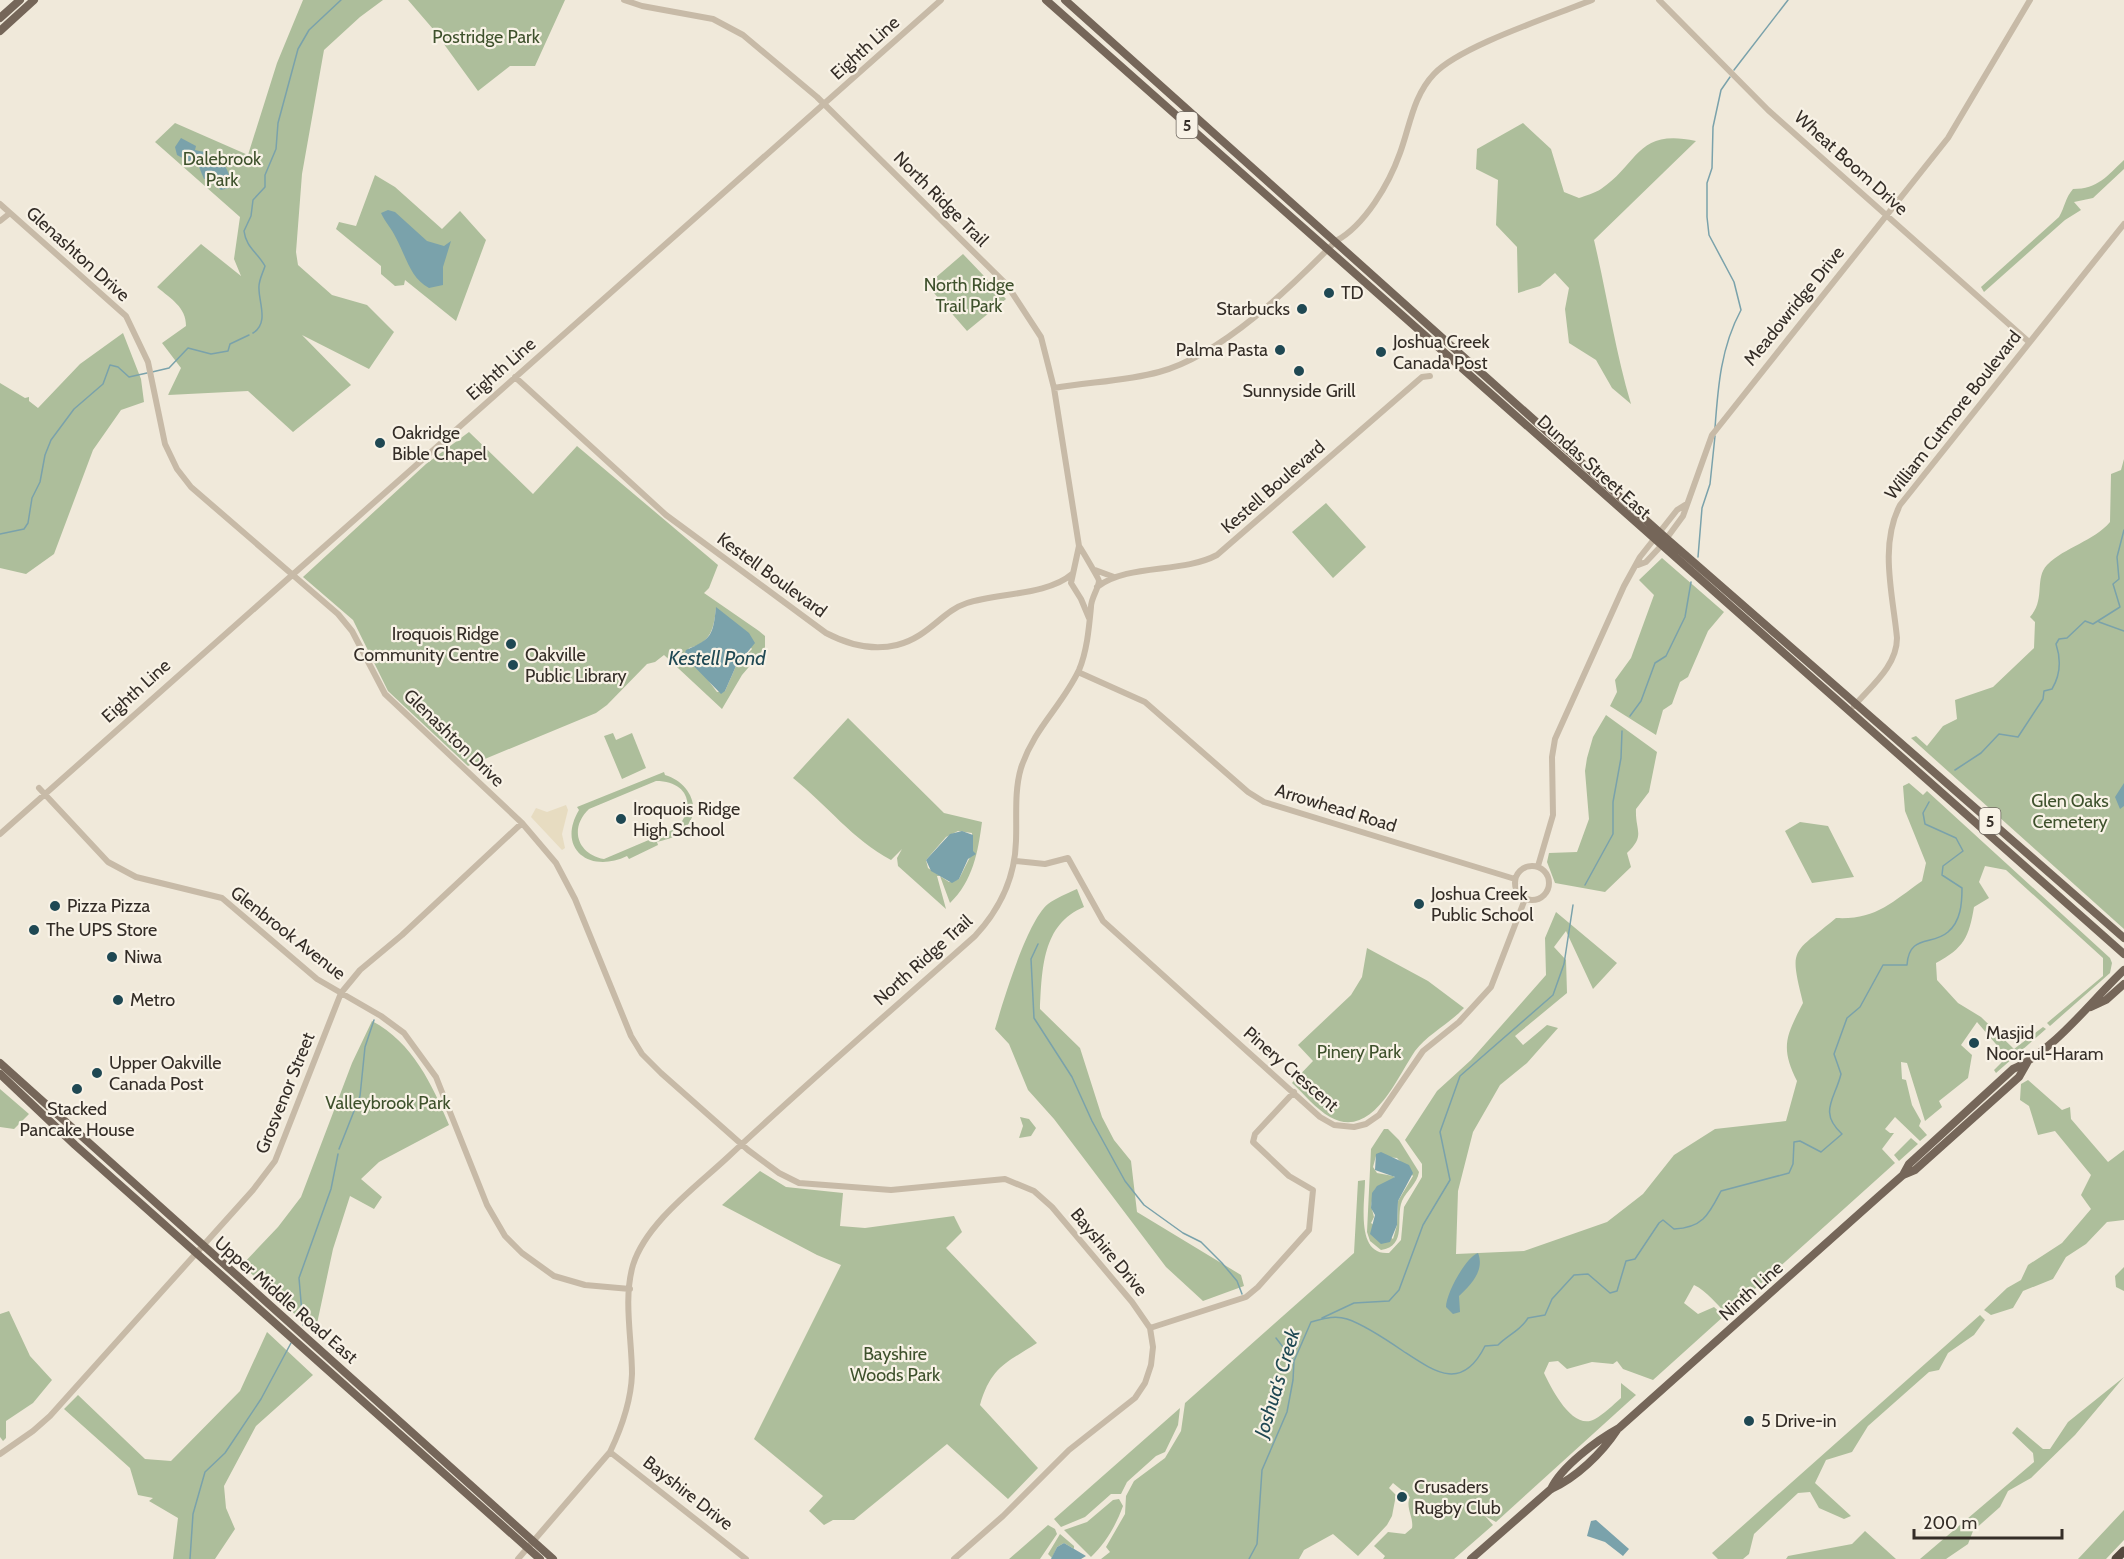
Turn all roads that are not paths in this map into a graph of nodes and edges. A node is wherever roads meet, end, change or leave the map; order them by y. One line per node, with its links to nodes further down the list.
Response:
1 (20, 0): 10 (main road)
2 (34, 0): 11 (main road)
3 (624, 0): 12 (street, North Ridge Trail)
4 (941, 0): 12 (street, Eighth Line)
5 (1046, 0): 19 (main road, Dundas Street East / 5)
6 (1065, 0): 18 (main road, Dundas Street East / 5)
7 (1592, 0): 18 (street)
8 (1659, 0): 15 (street, Wheat Boom Drive)
9 (2030, 0): 15 (street, Meadowridge Drive)
10 (0, 18)
11 (0, 31)
12 (825, 104): 22 (street, Eighth Line); 23 (street, North Ridge Trail)
13 (0, 204): 14 (street, Glenashton Drive)
14 (10, 213): 16 (street); 32 (street, Glenashton Drive)
15 (1887, 215): 20 (street, Wheat Boom Drive); 24 (street, Meadowridge Drive)
16 (0, 221)
17 (2124, 224): 20 (street, William Cutmore Boulevard)
18 (1336, 241): 19 (street); 25 (main road, Dundas Street East / 5)
19 (1328, 250): 23 (street); 27 (main road, Dundas Street East / 5)
20 (2029, 342): 40 (street, William Cutmore Boulevard)
21 (1430, 376): 34 (street, Kestell Boulevard)
22 (515, 377): 32 (street, Eighth Line); 35 (street, Kestell Boulevard)
23 (1054, 388): 28 (street, North Ridge Trail)
24 (1685, 505): 25 (street, Meadowridge Drive); 26 (street, Meadowridge Drive)
25 (1660, 532): 26 (main road, Dundas Street East / 5); 27 (street, Meadowridge Drive)
26 (1667, 539): 29 (street, Meadowridge Drive); 40 (main road, Dundas Street East / 5)
27 (1654, 540): 29 (main road, Dundas Street East / 5); 30 (street, Meadowridge Drive)
28 (1079, 546): 31 (street, North Ridge Trail); 33 (street, North Ridge Trail)
29 (1661, 546): 30 (street, Meadowridge Drive); 41 (main road, Dundas Street East / 5)
30 (1638, 564): 47 (street, Meadowridge Drive)
31 (1092, 569): 33 (street); 34 (street, Kestell Boulevard); 36 (street)
32 (293, 573): 43 (street, Eighth Line); 44 (street, Glenashton Drive)
33 (1073, 573): 35 (street, Kestell Boulevard); 37 (street)
34 (1114, 577): 36 (street, Kestell Boulevard)
35 (1057, 585): 37 (street, Kestell Boulevard)
36 (1097, 587): 37 (street); 38 (street, North Ridge Trail)
37 (1076, 591): 38 (street, North Ridge Trail)
38 (1089, 618): 39 (street, North Ridge Trail)
39 (1078, 672): 46 (street, North Ridge Trail); 48 (street, Arrowhead Road)
40 (1856, 704): 41 (street, William Cutmore Boulevard); 50 (main road, Dundas Street East / 5)
41 (1850, 711): 51 (main road, Dundas Street East / 5)
42 (39, 789): 43 (street, Glenbrook Avenue)
43 (44, 794): 45 (street, Eighth Line); 54 (street, Glenbrook Avenue)
44 (522, 823): 54 (street, Grosvenor Street); 59 (street, Glenashton Drive)
45 (0, 834)
46 (1015, 861): 58 (street, Pinery Crescent); 59 (street, North Ridge Trail)
47 (1538, 866): 48 (street); 49 (street)
48 (1515, 879): 49 (street)
49 (1525, 899): 58 (street, Pinery Crescent)
50 (2124, 938)
51 (2124, 954)
52 (2124, 969): 55 (main road, Ninth Line)
53 (2124, 984): 55 (main road, Ninth Line)
54 (341, 993): 60 (street, Grosvenor Street); 61 (street, Glenbrook Avenue)
55 (2087, 1008): 72 (main road, Ninth Line)
56 (0, 1063): 60 (main road, Upper Middle Road East)
57 (0, 1074): 60 (main road, Upper Middle Road East)
58 (1294, 1092): 62 (street)
59 (742, 1144): 61 (street, North Ridge Trail); 62 (street, Bayshire Drive)
60 (200, 1249): 64 (street, Grosvenor Street); 65 (main road, Upper Middle Road East)
61 (630, 1289): 63 (street, North Ridge Trail)
62 (1150, 1328): 71 (street)
63 (610, 1452): 65 (street, North Ridge Trail); 70 (street, Bayshire Drive)
64 (0, 1454)
65 (531, 1545): 67 (street, North Ridge Trail); 68 (main road, Upper Middle Road East); 69 (main road, Upper Middle Road East)
66 (2124, 1551): 73 (highway)
67 (518, 1559)
68 (540, 1559)
69 (553, 1559)
70 (746, 1559)
71 (954, 1559)
72 (1471, 1559)
73 (2116, 1559)

